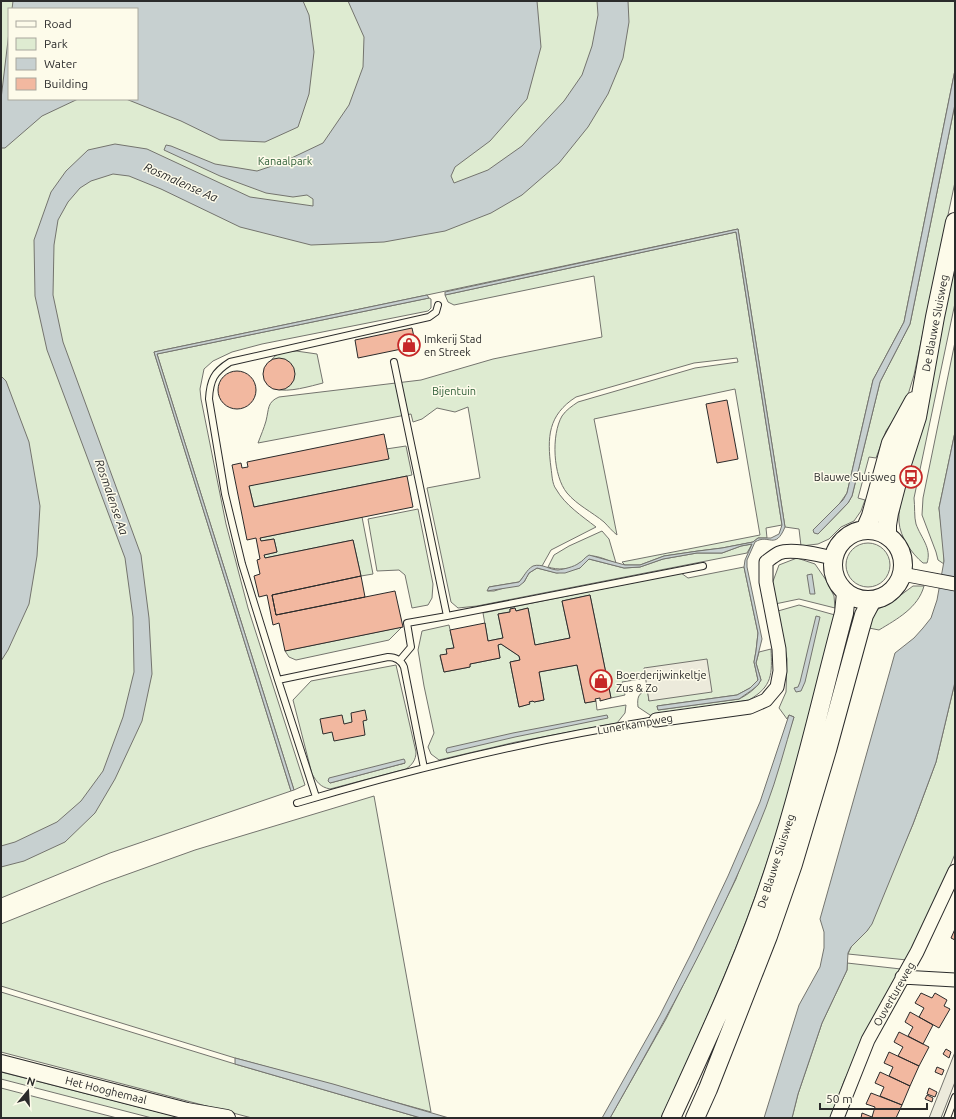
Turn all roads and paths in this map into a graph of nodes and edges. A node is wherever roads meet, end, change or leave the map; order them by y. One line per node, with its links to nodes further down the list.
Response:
1 (955, 222): 4 (main road, De Blauwe Sluisweg)
2 (438, 305): 15 (lane)
3 (394, 362): 13 (lane)
4 (924, 377): 5 (main road, De Blauwe Sluisweg); 6 (main road, De Blauwe Sluisweg)
5 (865, 530): 6 (main road); 7 (main road)
6 (887, 536): 9 (main road)
7 (833, 558): 11 (main road); 16 (street, Lunerkampweg)
8 (703, 566): 13 (lane)
9 (902, 574): 10 (street); 12 (main road)
10 (955, 584)
11 (846, 593): 12 (main road); 29 (main road, De Blauwe Sluisweg)
12 (872, 600): 30 (main road, De Blauwe Sluisweg)
13 (447, 616): 14 (lane)
14 (400, 660): 15 (lane); 17 (lane)
15 (278, 680): 18 (lane)
16 (656, 720): 17 (lane, Lunerkampweg)
17 (424, 768): 18 (lane, Lunerkampweg)
18 (316, 797): 19 (lane, Lunerkampweg)
19 (297, 803)
20 (955, 871): 21 (street, Ouvertureweg)
21 (902, 978): 22 (street); 31 (street, Ouvertureweg)
22 (955, 980)
23 (1, 1062): 25 (street, Het Hooghemaal)
24 (955, 1097): 26 (lane)
25 (188, 1111): 27 (street, Het Hooghemaal); 28 (street, Het Hooghemaal)
26 (952, 1111): 32 (lane)
27 (207, 1118)
28 (227, 1118)
29 (671, 1118)
30 (694, 1118)
31 (837, 1118)
32 (947, 1118)

